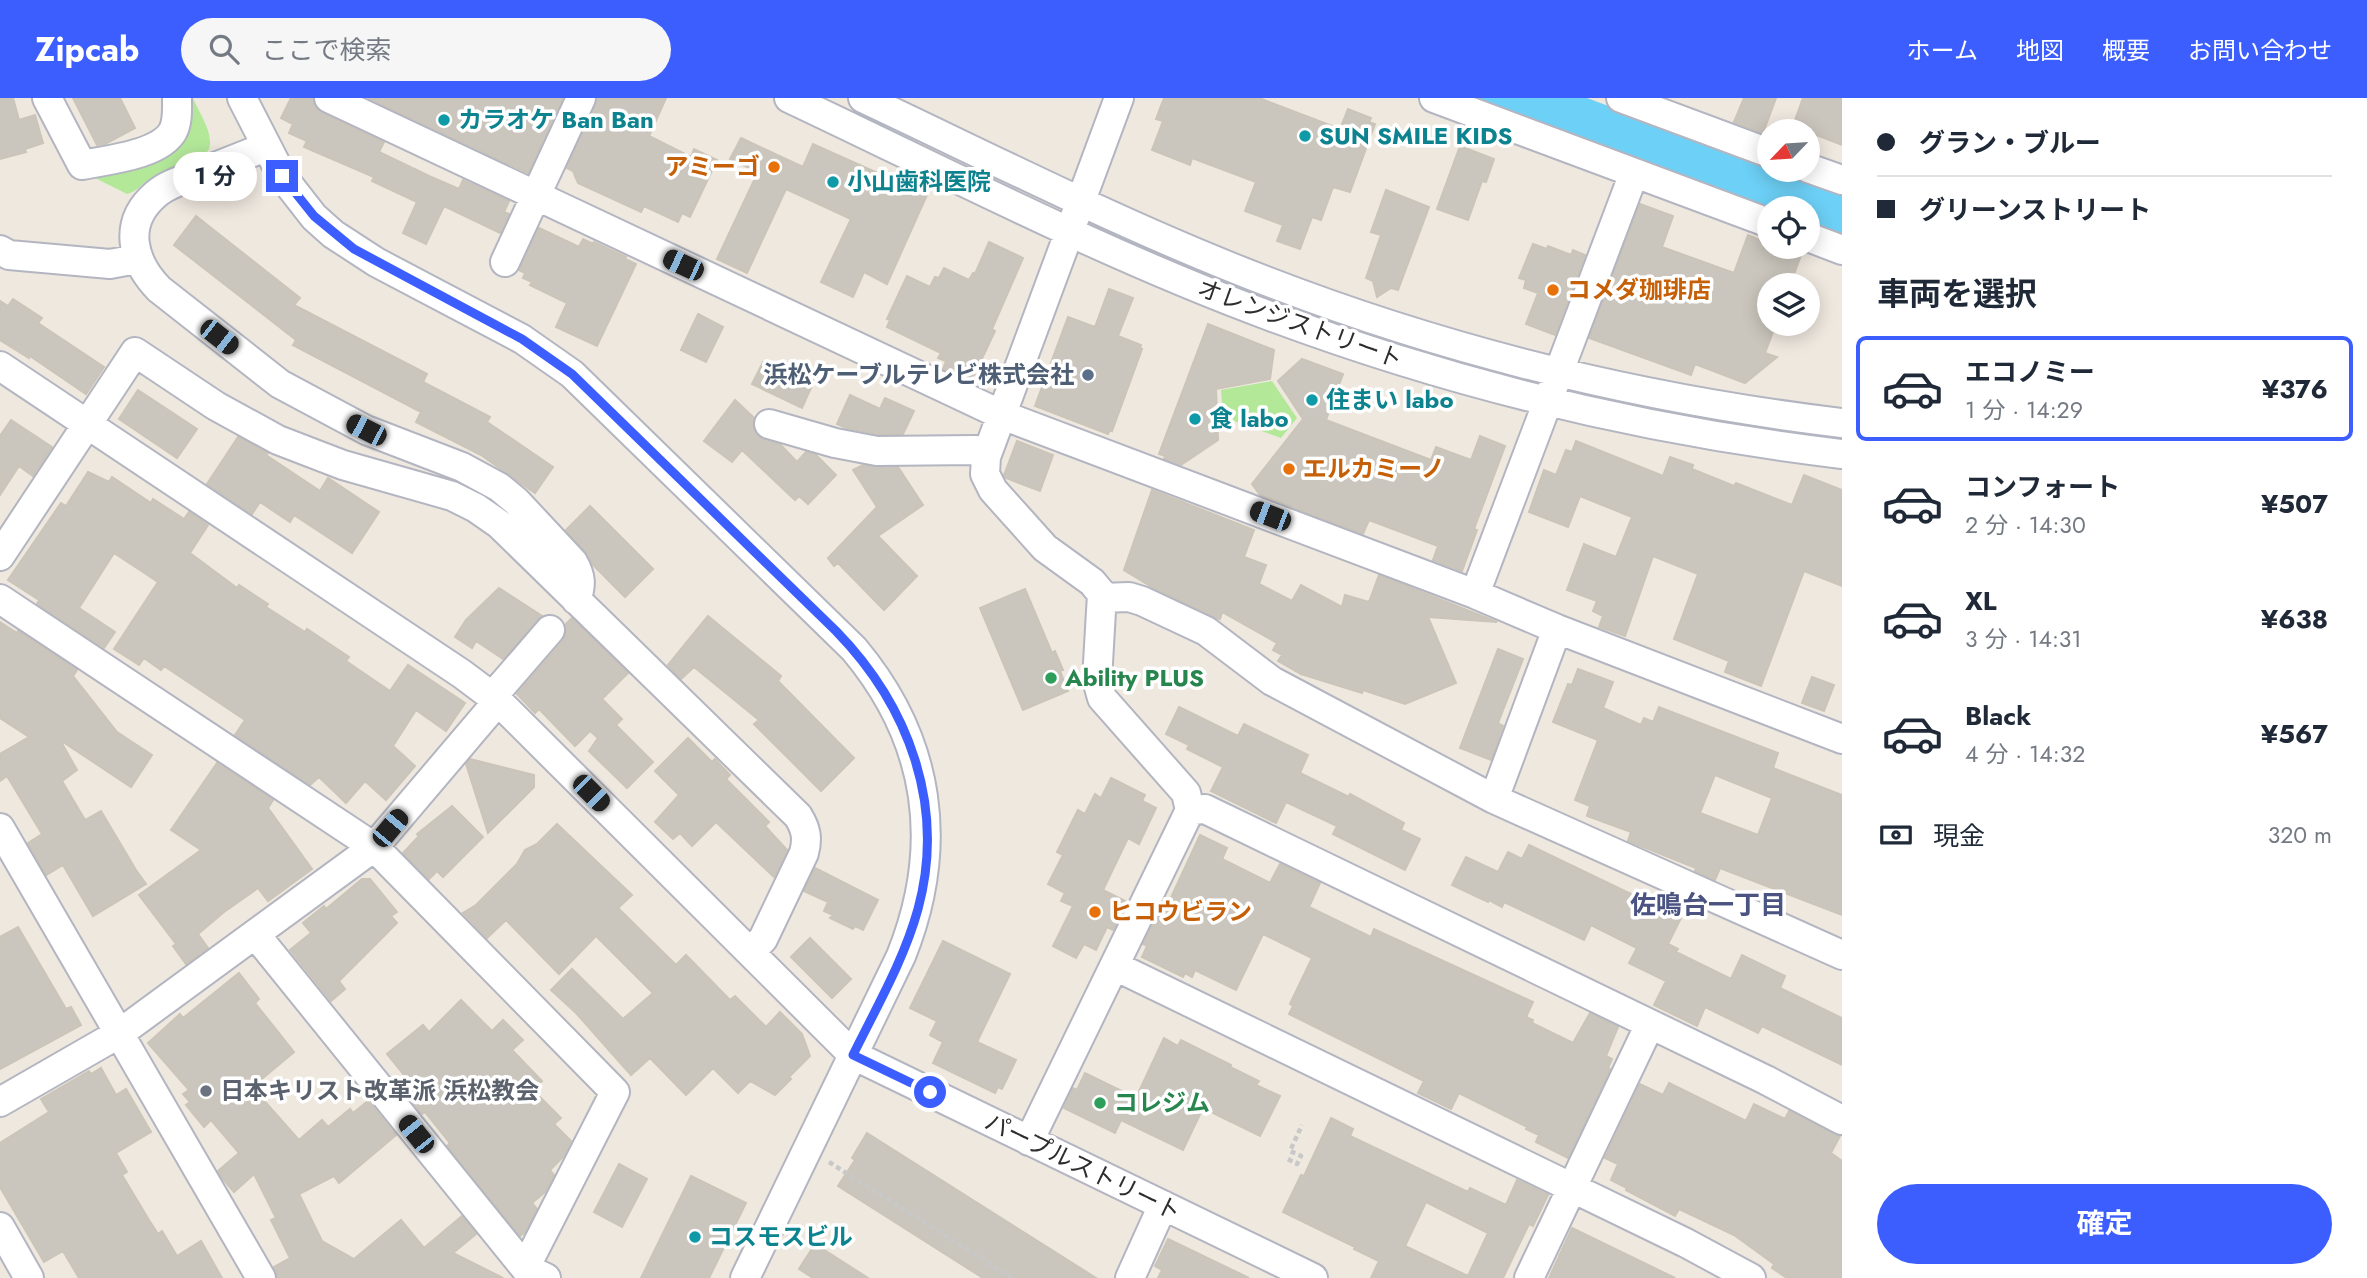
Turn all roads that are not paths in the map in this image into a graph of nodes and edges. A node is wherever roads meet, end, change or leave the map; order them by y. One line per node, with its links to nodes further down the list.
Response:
1 (47, 98): 2 (street)
2 (177, 98)
3 (242, 98): 12 (street)
4 (329, 98): 17 (street)
5 (581, 98): 17 (street)
6 (789, 98): 20 (street, オレンジストリート)
7 (863, 98): 18 (street, オレンジストリート)
8 (1119, 98): 18 (street)
9 (1434, 98): 15 (street)
10 (1621, 98): 11 (street)
11 (1659, 105): 13 (street)
12 (266, 147): 24 (street); 54 (street)
13 (1757, 148)
14 (1820, 172): 16 (street)
15 (1634, 173): 19 (street); 27 (street)
16 (1842, 180)
17 (536, 195): 25 (street); 29 (street)
18 (1081, 201): 20 (street); 27 (street, オレンジストリート)
19 (1757, 219)
20 (1070, 231): 28 (street, オレンジストリート); 29 (street)
21 (1820, 242): 23 (street)
22 (0, 250): 24 (street)
23 (1842, 250)
24 (137, 260): 39 (street)
25 (505, 262)
26 (0, 366): 31 (street, パープルストリート)
27 (1557, 372): 28 (street); 30 (street, オレンジストリート)
28 (1546, 401): 34 (street, オレンジストリート); 36 (street)
29 (1002, 415): 33 (street); 36 (street)
30 (1842, 423)
31 (88, 424): 35 (street); 39 (street); 42 (street, パープルストリート)
32 (769, 424): 33 (street)
33 (987, 454): 37 (street)
34 (1842, 454)
35 (0, 556)
36 (1475, 594): 40 (street)
37 (1102, 598): 44 (street); 45 (street)
38 (0, 599): 47 (street)
39 (576, 600): 49 (street)
40 (1557, 629): 43 (street); 44 (street)
41 (550, 630): 42 (street)
42 (495, 699): 47 (street); 49 (street, パープルストリート)
43 (1842, 739)
44 (1494, 799): 50 (street)
45 (1190, 810): 51 (street); 52 (street)
46 (0, 828): 53 (street)
47 (374, 847): 48 (street); 61 (street)
48 (255, 934): 53 (street); 61 (street)
49 (750, 952): 54 (street, パープルストリート)
50 (1842, 955)
51 (1115, 967): 57 (street); 58 (street)
52 (1650, 1024): 56 (street); 58 (street)
53 (120, 1032): 55 (street); 63 (street)
54 (853, 1055): 57 (street, パープルストリート); 64 (street)
55 (0, 1102)
56 (1842, 1120)
57 (1030, 1141): 59 (street, パープルストリート)
58 (1572, 1188): 67 (street); 68 (street)
59 (1163, 1205): 65 (street); 66 (street, パープルストリート)
60 (0, 1227): 62 (street)
61 (536, 1273)
62 (29, 1278)
63 (261, 1278)
64 (745, 1278)
65 (1130, 1278)
66 (1313, 1278)
67 (1529, 1278)
68 (1751, 1278)

